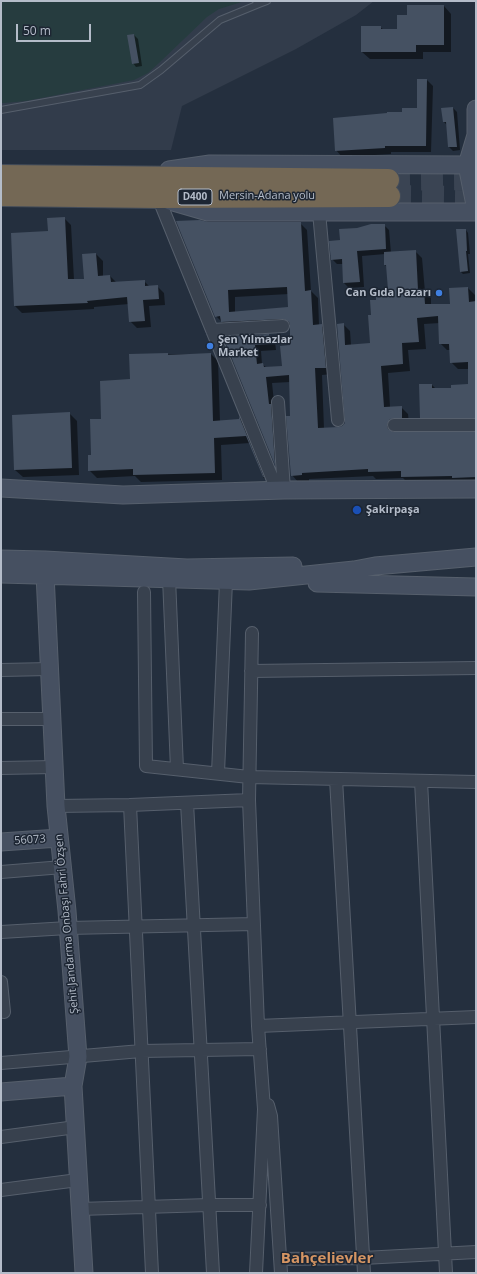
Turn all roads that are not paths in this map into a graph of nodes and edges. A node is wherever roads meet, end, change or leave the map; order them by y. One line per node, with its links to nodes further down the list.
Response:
1 (267, 1): 2 (lane)
2 (258, 2): 4 (lane)
3 (476, 109): 5 (main road)
4 (1, 110)
5 (476, 135): 6 (main road)
6 (472, 165): 8 (main road); 11 (main road)
7 (1, 176): 8 (highway, Mersin-Adana yolu / D400)
8 (119, 178): 10 (highway, Mersin-Adana yolu / D400)
9 (1, 195): 10 (highway, Mersin-Adana yolu / D400)
10 (158, 197): 12 (main road); 14 (street)
11 (476, 211): 12 (main road)
12 (319, 212): 16 (street)
13 (283, 326): 14 (street)
14 (212, 330): 21 (street)
15 (278, 402): 21 (street)
16 (338, 420)
17 (394, 425): 18 (street)
18 (476, 425)
19 (1, 488): 21 (main road)
20 (476, 489): 21 (main road)
21 (280, 490)
22 (476, 548): 24 (main road)
23 (476, 557): 29 (main road)
24 (1, 559)
25 (1, 574): 26 (main road)
26 (45, 574): 27 (main road); 34 (main road, Şehit Jandarma Onbaşı Fahri Özşen)
27 (169, 578): 28 (main road); 41 (street)
28 (226, 581): 29 (main road); 42 (street)
29 (249, 581): 30 (main road)
30 (476, 587)
31 (144, 592): 41 (street)
32 (252, 633): 36 (street)
33 (476, 668): 36 (street)
34 (50, 669): 35 (street); 37 (main road, Şehit Jandarma Onbaşı Fahri Özşen)
35 (1, 670)
36 (252, 671): 43 (street)
37 (52, 718): 38 (street); 39 (main road, Şehit Jandarma Onbaşı Fahri Özşen)
38 (1, 719)
39 (54, 767): 40 (street); 50 (main road, Şehit Jandarma Onbaşı Fahri Özşen)
40 (1, 768)
41 (177, 769): 42 (street)
42 (218, 773): 43 (street)
43 (249, 777): 44 (street); 47 (street)
44 (336, 779): 45 (street); 64 (street)
45 (421, 781): 46 (street); 63 (street)
46 (476, 782)
47 (249, 800): 48 (street); 55 (street)
48 (187, 803): 49 (street); 56 (street)
49 (130, 805): 50 (street); 57 (street)
50 (56, 806): 51 (main road, Şehit Jandarma Onbaşı Fahri Özşen)
51 (60, 838): 52 (main road, 56073); 53 (main road, Şehit Jandarma Onbaşı Fahri Özşen)
52 (1, 842)
53 (62, 867): 54 (street); 58 (main road, Şehit Jandarma Onbaşı Fahri Özşen)
54 (1, 872)
55 (254, 924): 56 (street); 65 (street)
56 (194, 925): 57 (street); 68 (street)
57 (136, 927): 58 (street); 67 (street)
58 (68, 928): 59 (street); 69 (main road, Şehit Jandarma Onbaşı Fahri Özşen)
59 (1, 932)
60 (1, 982): 61 (street)
61 (4, 1012)
62 (476, 1017): 63 (street)
63 (434, 1019): 64 (street); 83 (street)
64 (350, 1022): 65 (street); 84 (street)
65 (258, 1026): 66 (street)
66 (260, 1049): 68 (street); 72 (street)
67 (141, 1051): 68 (street); 69 (street); 80 (street)
68 (201, 1051): 78 (street)
69 (78, 1057): 70 (street); 71 (main road, Şehit Jandarma Onbaşı Fahri Özşen)
70 (1, 1063)
71 (73, 1086): 73 (main road); 74 (main road, Şehit Jandarma Onbaşı Fahri Özşen)
72 (263, 1090): 79 (street); 85 (street)
73 (1, 1092)
74 (76, 1127): 75 (street); 76 (main road, Şehit Jandarma Onbaşı Fahri Özşen)
75 (1, 1137)
76 (78, 1180): 77 (street); 81 (main road, Şehit Jandarma Onbaşı Fahri Özşen)
77 (1, 1190)
78 (209, 1205): 79 (street); 80 (street); 88 (street)
79 (260, 1205): 89 (street)
80 (149, 1206): 81 (street); 87 (street)
81 (79, 1209): 86 (main road, Şehit Jandarma Onbaşı Fahri Özşen)
82 (476, 1252): 83 (street)
83 (446, 1254): 84 (street); 92 (street)
84 (363, 1258): 85 (street); 91 (street)
85 (280, 1259): 90 (street)
86 (84, 1273)
87 (152, 1273)
88 (213, 1273)
89 (256, 1273)
90 (281, 1273)
91 (364, 1273)
92 (446, 1273)

